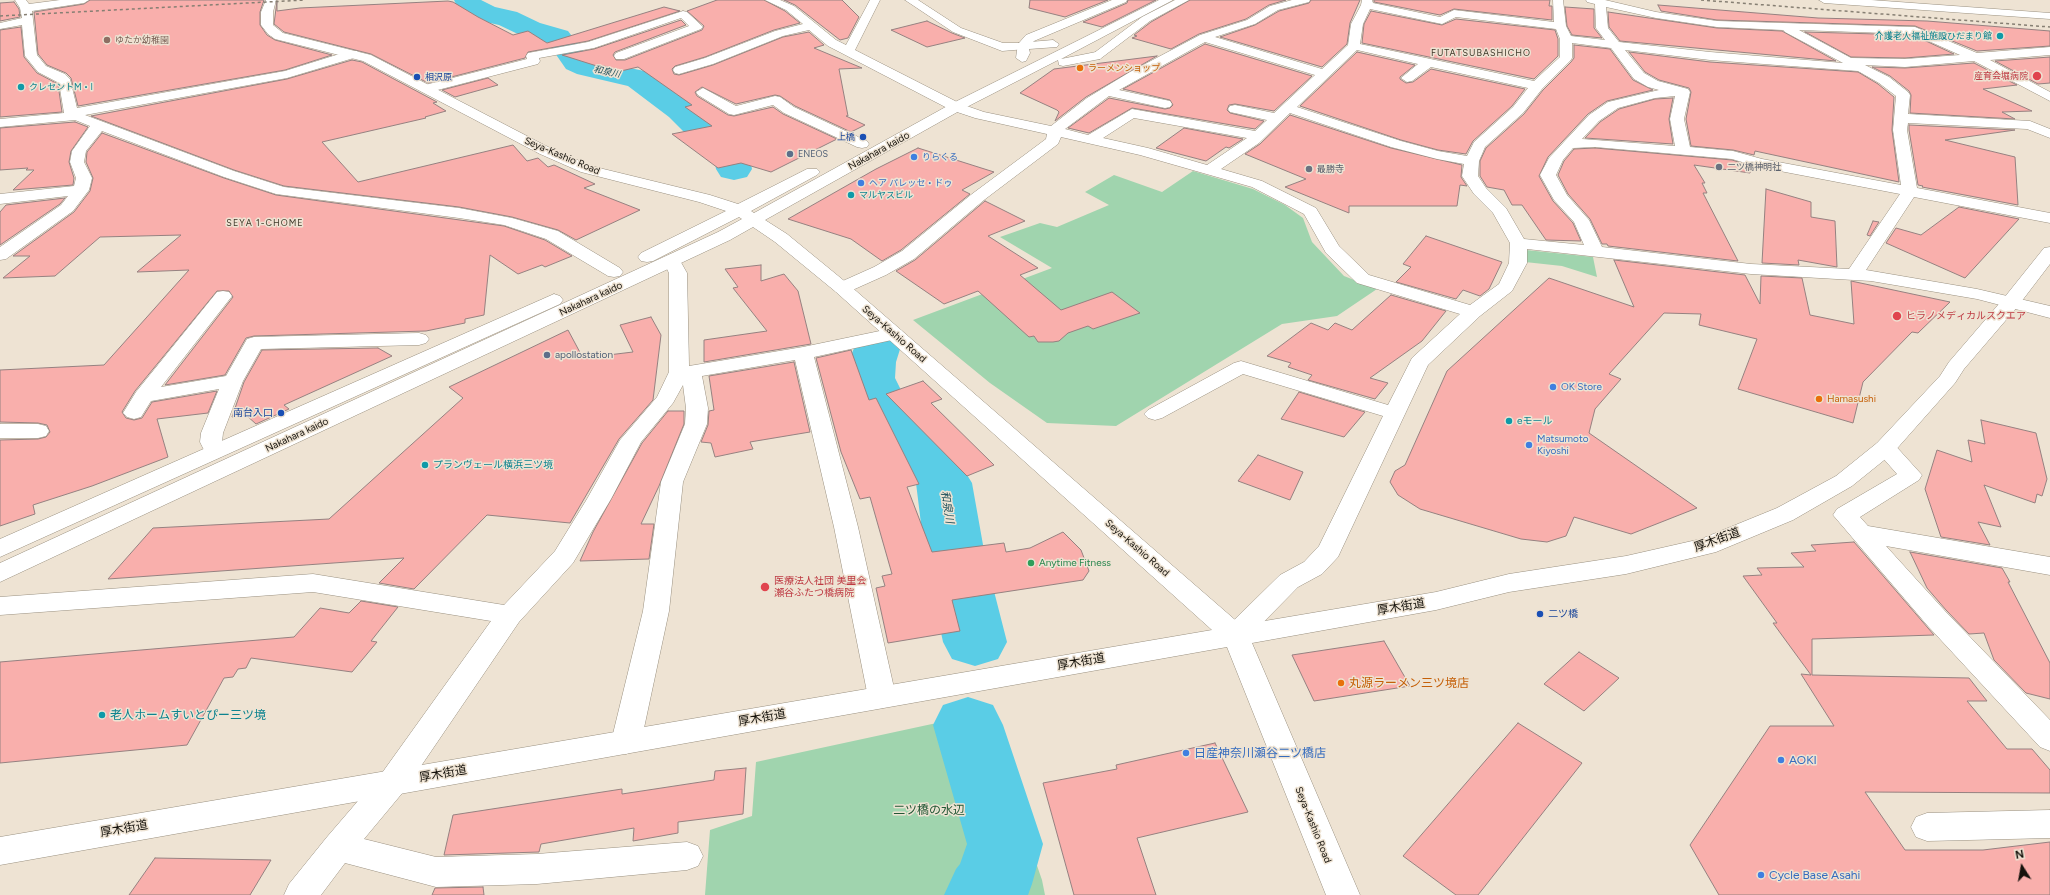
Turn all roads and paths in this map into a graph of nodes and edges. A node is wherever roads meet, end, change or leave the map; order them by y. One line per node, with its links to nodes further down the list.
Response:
1 (84, 0): 17 (street)
2 (271, 0): 32 (street, Seya-Kashio Road)
3 (770, 0): 21 (street)
4 (875, 0): 29 (street)
5 (910, 0): 31 (street)
6 (1122, 0): 31 (street)
7 (1138, 0): 31 (street, Nakahara kaido)
8 (1168, 0): 28 (street, Nakahara kaido)
9 (1184, 0): 34 (street)
10 (1305, 0): 24 (street)
11 (1558, 0): 22 (street)
12 (1824, 0): 19 (street)
13 (1367, 2): 22 (street); 27 (street)
14 (1596, 2): 23 (street); 26 (street)
15 (2009, 2): 19 (street)
16 (673, 4): 18 (street)
17 (24, 9): 20 (street); 53 (street)
18 (683, 14): 33 (street); 44 (street)
19 (2047, 16)
20 (0, 26)
21 (811, 26): 29 (street); 39 (street)
22 (1560, 26): 25 (street)
23 (1784, 27): 35 (street); 36 (street)
24 (1204, 38): 41 (street); 46 (street)
25 (1566, 39): 26 (street); 43 (street)
26 (1614, 44): 38 (street); 47 (street)
27 (1354, 46): 37 (street); 41 (street)
28 (1072, 50): 34 (street); 40 (street, Nakahara kaido)
29 (849, 51): 49 (street)
30 (2050, 51): 35 (street)
31 (1022, 52): 49 (street, Nakahara kaido)
32 (353, 54): 44 (street, Seya-Kashio Road); 53 (street)
33 (620, 56)
34 (1096, 56): 40 (street)
35 (1978, 58): 36 (street); 48 (street)
36 (1850, 61): 38 (street)
37 (1429, 62): 42 (street); 43 (street)
38 (1862, 68): 54 (street)
39 (679, 70)
40 (1027, 71): 49 (street, Nakahara kaido)
41 (1325, 74): 52 (street)
42 (1407, 78)
43 (1537, 86): 65 (street)
44 (426, 89): 71 (street, Seya-Kashio Road)
45 (703, 92): 61 (street)
46 (1107, 92): 50 (street); 57 (street)
47 (1683, 92): 62 (street); 63 (street)
48 (2050, 97)
49 (950, 105): 57 (street); 61 (street, Nakahara kaido); 71 (street, Nakahara kaido)
50 (1177, 106)
51 (1236, 109): 52 (street)
52 (1283, 113): 59 (street); 65 (street)
53 (73, 114): 55 (street); 56 (street)
54 (1901, 118): 58 (street); 69 (street)
55 (0, 123)
56 (99, 126): 68 (street); 78 (street)
57 (1054, 131): 60 (street); 80 (street)
58 (2050, 134)
59 (1257, 136): 60 (street); 67 (street)
60 (1091, 139): 67 (street)
61 (862, 144): 64 (street, Nakahara kaido)
62 (1570, 144): 63 (street); 74 (street)
63 (1683, 150): 69 (street)
64 (848, 152)
65 (1472, 162): 73 (street)
66 (820, 167): 71 (street, Nakahara kaido)
67 (1209, 170): 83 (street)
68 (82, 190): 70 (street); 76 (street)
69 (1910, 191): 72 (street); 79 (street)
70 (0, 199)
71 (747, 215): 77 (street, Nakahara kaido); 78 (street, Nakahara kaido); 80 (street, Seya-Kashio Road)
72 (2050, 218)
73 (1518, 243): 74 (street); 83 (street)
74 (1595, 251): 79 (street)
75 (2050, 252): 82 (street, 厚木街道)
76 (0, 255)
77 (672, 262): 88 (street); 99 (street, Nakahara kaido)
78 (614, 272): 95 (street, Nakahara kaido)
79 (1855, 274): 82 (street)
80 (842, 288): 85 (street, Seya-Kashio Road)
81 (223, 296): 89 (street)
82 (2011, 302): 84 (street); 94 (street, 厚木街道)
83 (1473, 312): 90 (street)
84 (2050, 312)
85 (894, 334): 87 (street); 102 (street, Seya-Kashio Road)
86 (419, 339): 89 (street)
87 (803, 353): 88 (street); 103 (street)
88 (685, 372): 101 (street); 105 (street)
89 (233, 381): 95 (street)
90 (1394, 413): 91 (street); 102 (street)
91 (1156, 414)
92 (0, 430): 93 (street)
93 (38, 431)
94 (1885, 448): 96 (street); 102 (street, 厚木街道)
95 (215, 451): 97 (street, Nakahara kaido)
96 (1861, 533): 98 (street); 104 (street)
97 (0, 549)
98 (2050, 566)
99 (0, 573)
100 (0, 606): 101 (street)
101 (510, 615): 106 (street)
102 (1235, 635): 103 (street, 厚木街道); 113 (street, Seya-Kashio Road)
103 (882, 697): 105 (street, 厚木街道)
104 (2044, 728)
105 (626, 742): 106 (street, 厚木街道)
106 (393, 782): 109 (street); 110 (street, 厚木街道)
107 (2050, 824): 108 (street)
108 (1927, 827)
109 (338, 847): 111 (street); 112 (street)
110 (0, 851)
111 (687, 856)
112 (302, 895)
113 (1343, 895)

